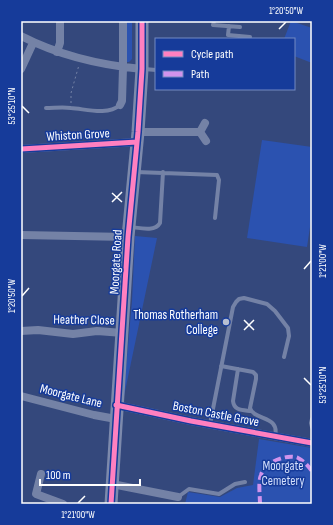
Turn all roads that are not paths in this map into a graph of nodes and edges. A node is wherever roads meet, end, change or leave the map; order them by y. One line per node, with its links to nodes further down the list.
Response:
1 (60, 21): 10 (street)
2 (123, 21): 11 (street)
3 (142, 21): 13 (main road, Moorgate Road)
4 (214, 21): 5 (lane)
5 (229, 26): 6 (lane); 8 (lane)
6 (240, 27)
7 (21, 36): 9 (street)
8 (250, 37)
9 (33, 43): 10 (street); 12 (street)
10 (57, 52): 11 (street)
11 (124, 68): 13 (street); 15 (street)
12 (21, 69)
13 (142, 69): 14 (lane); 19 (main road, Moorgate Road)
14 (155, 70)
15 (120, 105): 16 (lane)
16 (46, 108)
17 (205, 123): 18 (street)
18 (200, 132): 19 (street, Whiston Grove); 20 (street)
19 (137, 137): 21 (street, Whiston Grove); 22 (main road, Moorgate Road)
20 (206, 141)
21 (21, 149)
22 (134, 172): 23 (lane); 25 (main road, Moorgate Road)
23 (163, 172): 24 (lane); 25 (lane)
24 (215, 218)
25 (128, 232): 26 (street); 28 (main road, Moorgate Road)
26 (21, 235)
27 (21, 331): 28 (street, Heather Close)
28 (123, 333): 33 (main road, Moorgate Road)
29 (284, 357): 30 (lane)
30 (221, 366): 31 (lane); 37 (lane)
31 (238, 369): 34 (lane); 34 (lane)
32 (21, 396): 35 (street, Moorgate Lane)
33 (116, 405): 35 (main road, Moorgate Road); 37 (street, Boston Castle Grove)
34 (251, 411): 39 (lane)
35 (116, 419): 43 (main road, Moorgate Road)
36 (312, 419): 38 (lane)
37 (210, 424): 39 (street, Boston Castle Grove)
38 (312, 427)
39 (275, 436): 40 (street, Boston Castle Grove)
40 (312, 443)
41 (41, 474): 45 (street)
42 (246, 482): 44 (lane)
43 (112, 484): 44 (street); 46 (main road, Moorgate Road)
44 (178, 497)
45 (63, 504)
46 (111, 504)

